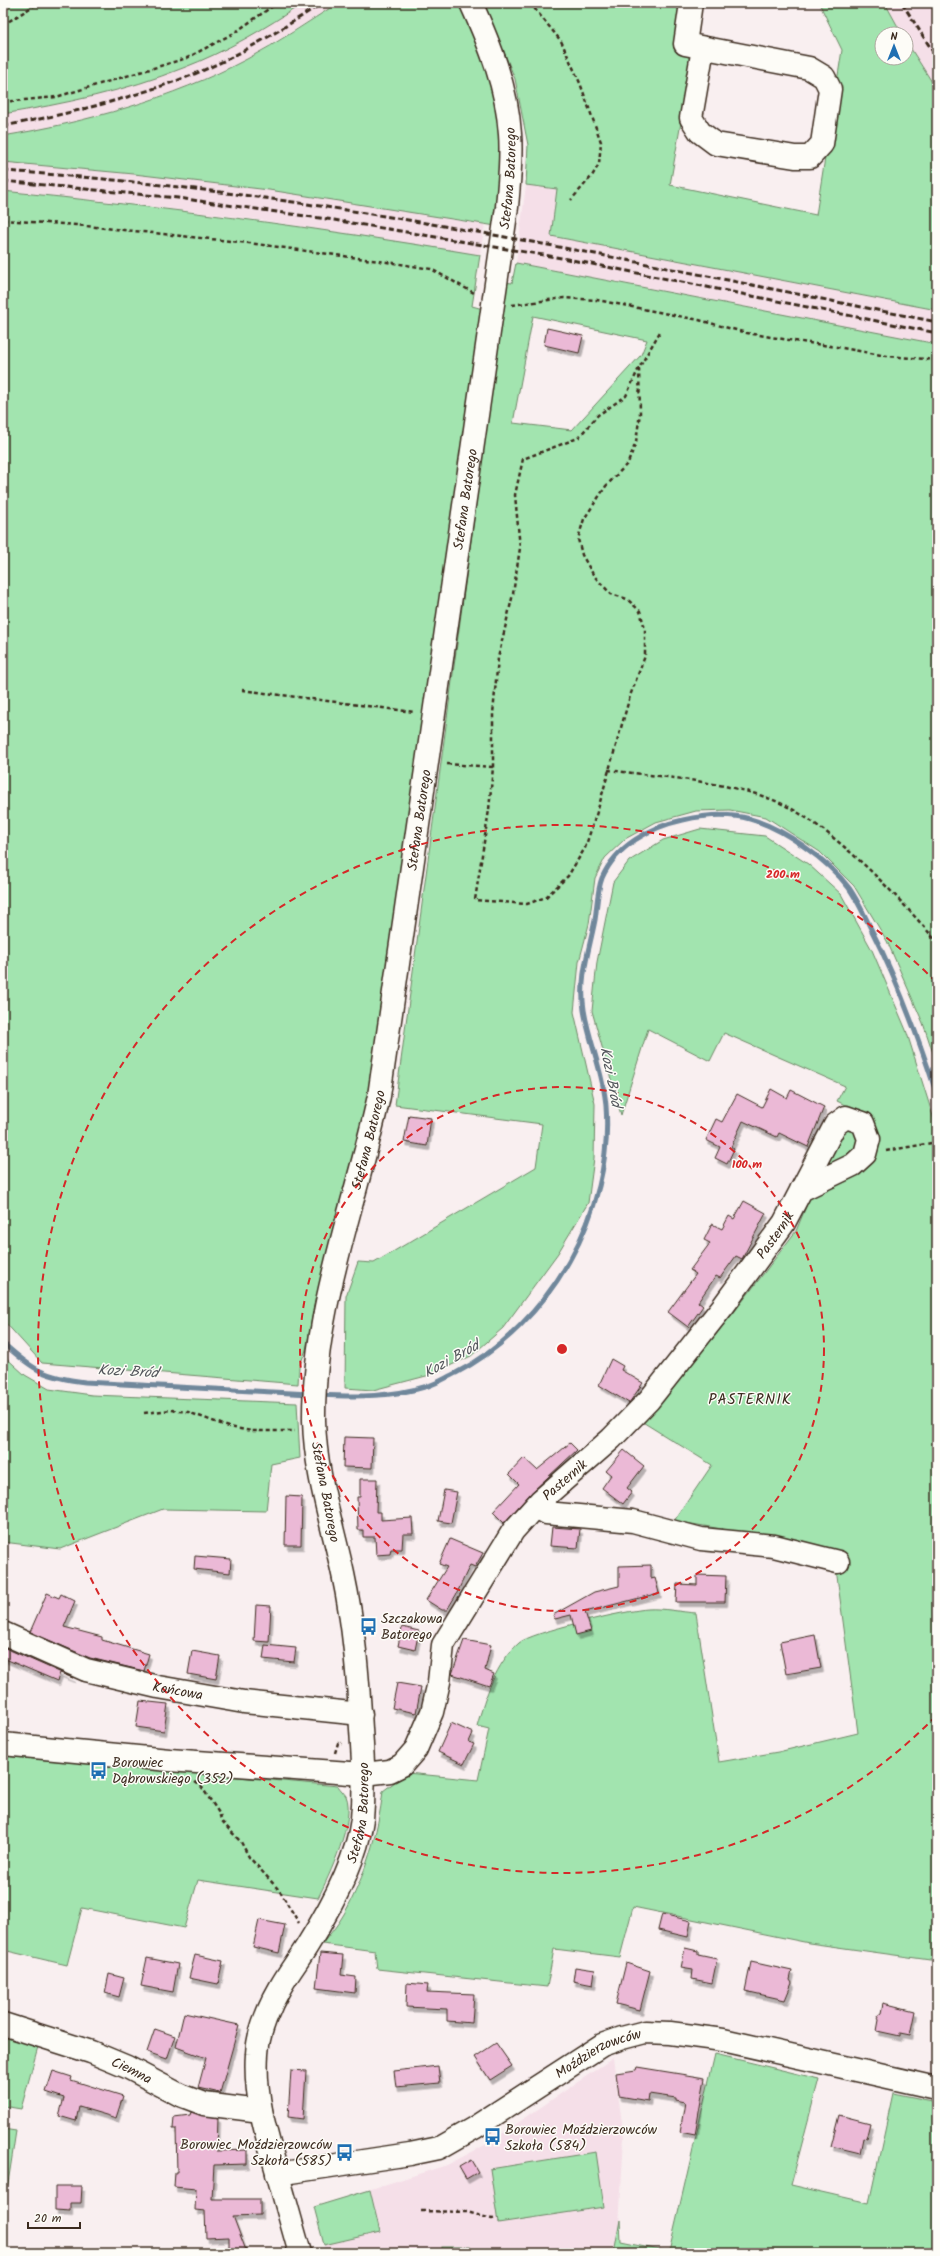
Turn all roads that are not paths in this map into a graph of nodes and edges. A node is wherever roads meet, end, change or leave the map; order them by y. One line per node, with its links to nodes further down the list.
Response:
1 (471, 3): 8 (street, Stefana Batorego)
2 (691, 3): 3 (street)
3 (703, 48): 3 (street)
4 (801, 1190): 4 (street, Pasternik); 5 (street, Pasternik)
5 (534, 1507): 6 (street); 10 (street, Pasternik)
6 (838, 1562)
7 (3, 1633): 8 (street, Końcowa)
8 (360, 1714): 10 (street, Stefana Batorego)
9 (3, 1744): 10 (street, Pasternik)
10 (364, 1774): 13 (street, Stefana Batorego)
11 (3, 2024): 13 (street, Ciemna)
12 (937, 2088): 14 (street, Moździerzowców)
13 (261, 2111): 14 (street, Stefana Batorego)
14 (277, 2174): 15 (street, Stefana Batorego)
15 (300, 2253)

